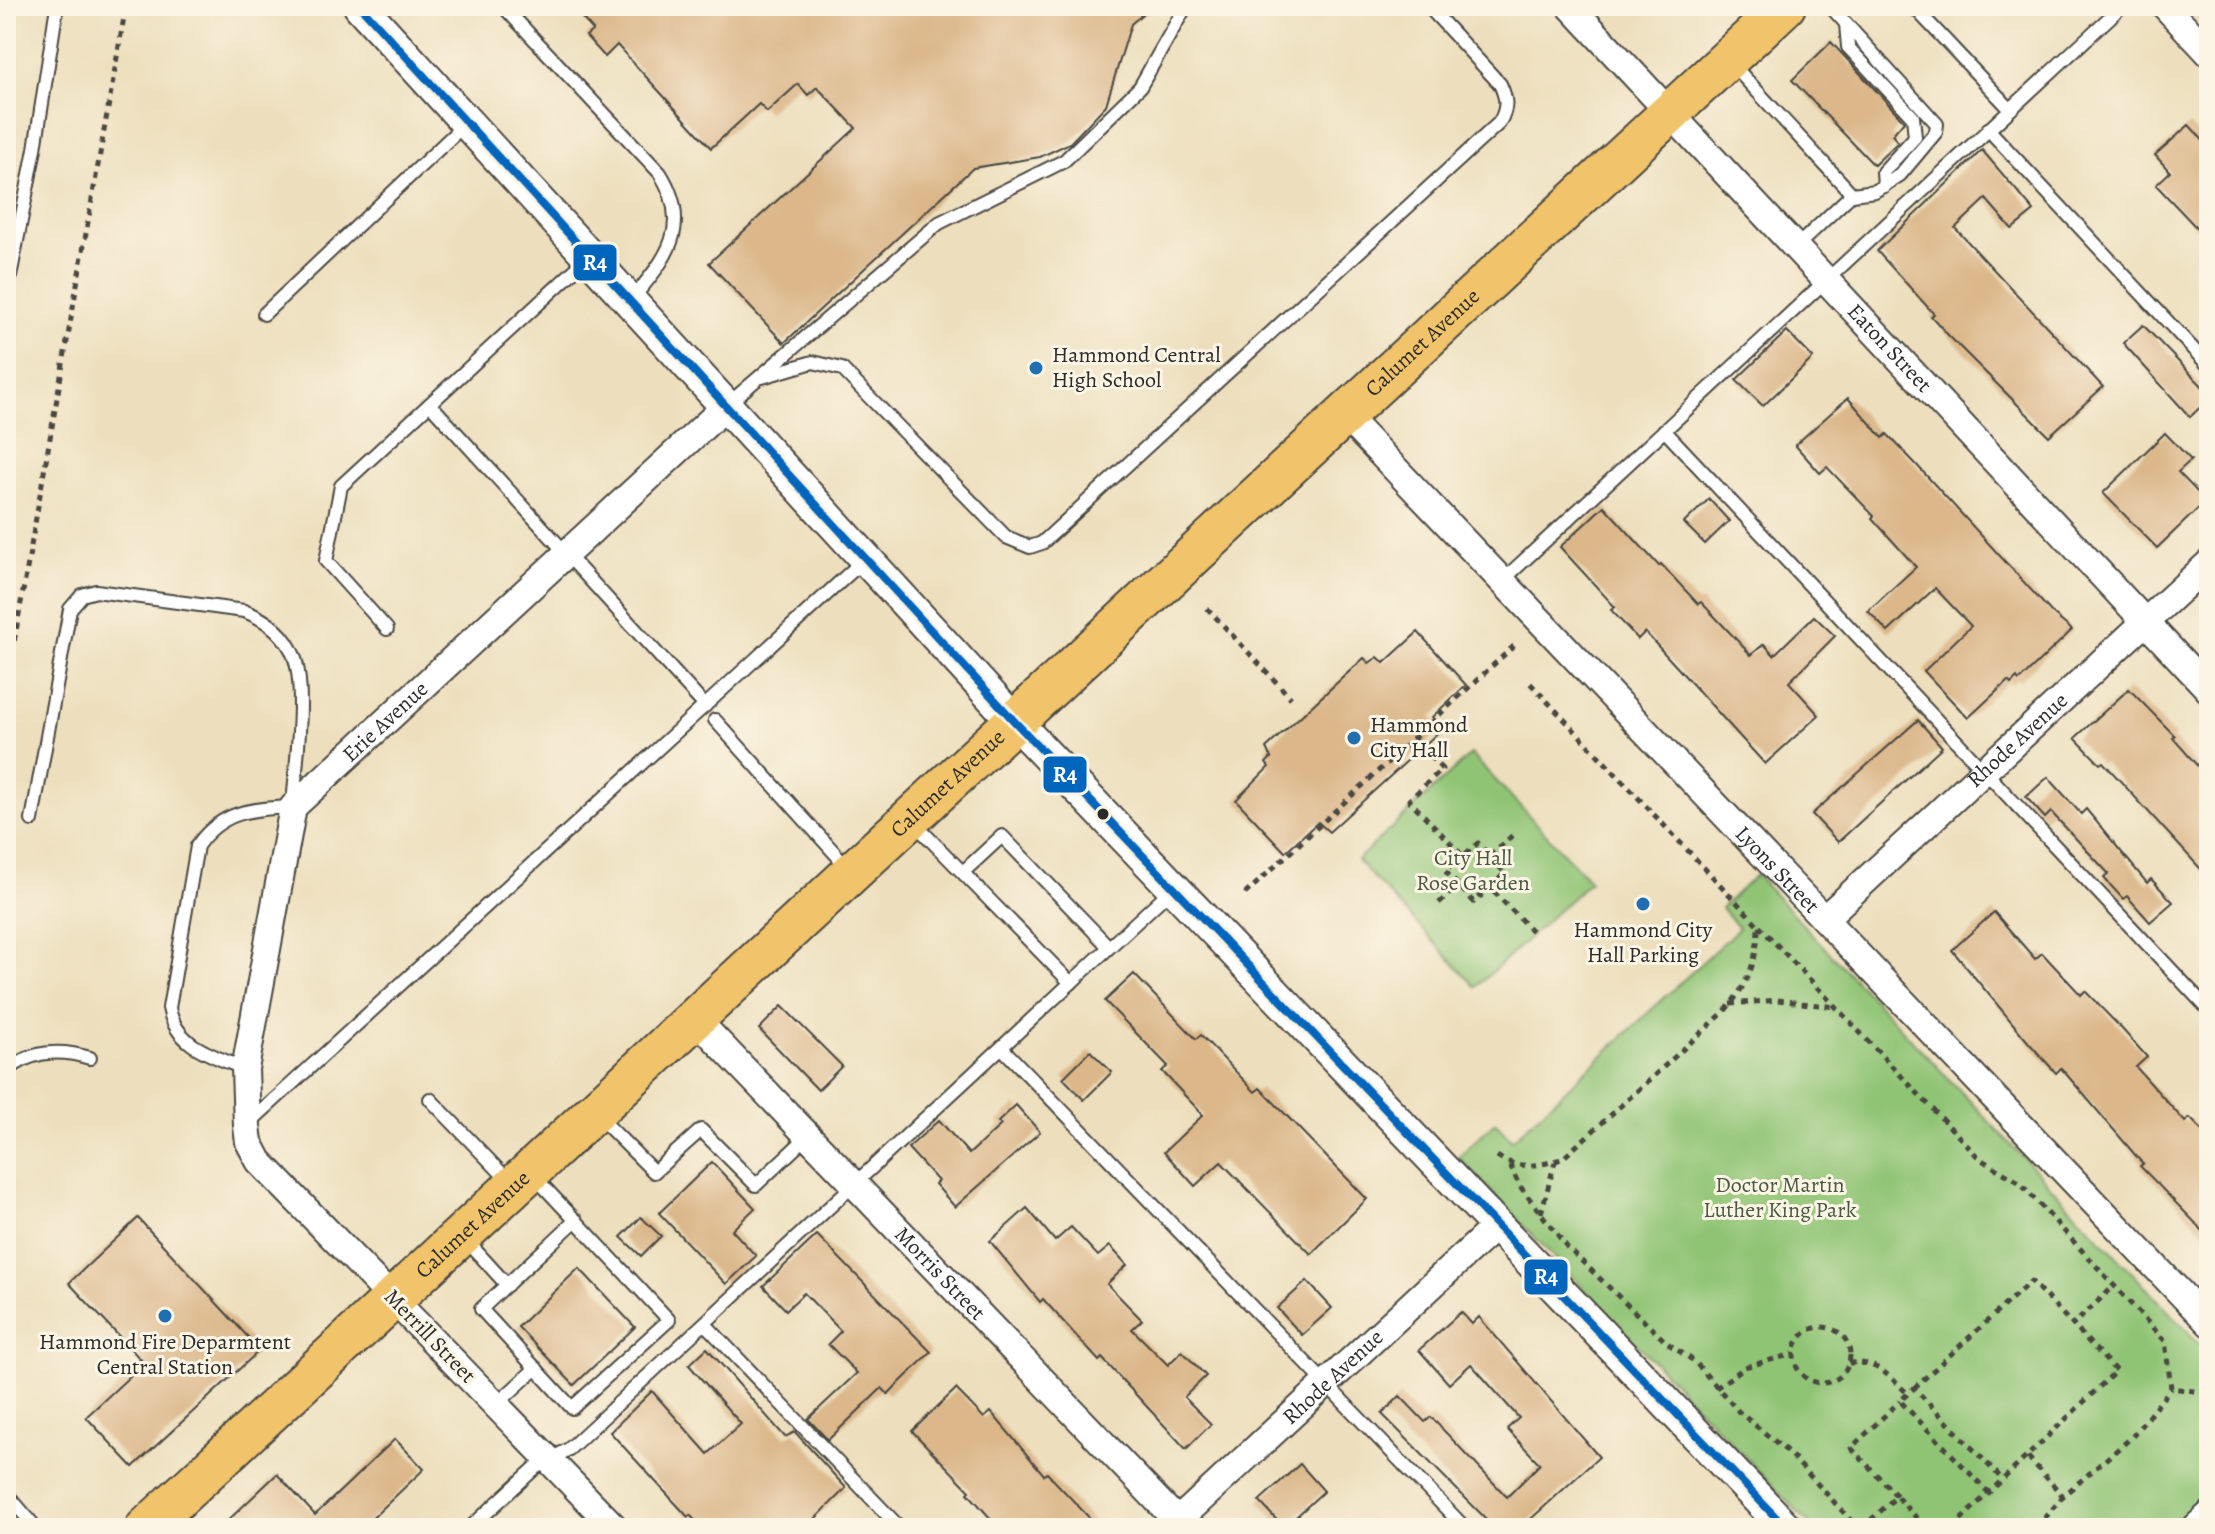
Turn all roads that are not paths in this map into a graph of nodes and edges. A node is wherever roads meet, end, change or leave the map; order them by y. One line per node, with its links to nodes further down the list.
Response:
1 (57, 6): 24 (lane)
2 (360, 6): 17 (street)
3 (503, 6): 25 (lane)
4 (1186, 6): 28 (lane)
5 (1428, 6): 28 (lane)
6 (1570, 6): 16 (street, Eaton Street)
7 (1785, 6): 14 (main road, Calumet Avenue)
8 (1830, 6): 12 (lane)
9 (1913, 6): 15 (lane)
10 (2122, 6): 15 (lane)
11 (2165, 6): 13 (street)
12 (1846, 23): 19 (lane); 19 (lane)
13 (2209, 53)
14 (1727, 60): 16 (main road, Calumet Avenue); 20 (lane)
15 (2010, 109): 18 (lane)
16 (1670, 113): 21 (street, Eaton Street); 31 (main road, Calumet Avenue)
17 (467, 122): 22 (street); 26 (lane)
18 (1988, 129): 23 (lane); 27 (lane)
19 (1884, 186): 20 (lane)
20 (1852, 194): 21 (lane)
21 (1796, 247): 23 (street, Eaton Street)
22 (589, 257): 25 (street); 29 (lane)
23 (1826, 280): 32 (lane); 37 (street, Eaton Street)
24 (6, 297)
25 (630, 301): 30 (street)
26 (264, 314)
27 (2209, 366)
28 (762, 377): 30 (lane)
29 (430, 404): 33 (lane); 38 (lane)
30 (726, 406): 33 (street, Erie Avenue); 34 (street)
31 (1344, 415): 36 (street, Lyons Street); 42 (main road, Calumet Avenue)
32 (1664, 430): 36 (lane); 43 (lane)
33 (567, 554): 40 (lane); 44 (street, Erie Avenue)
34 (865, 559): 40 (lane); 42 (street)
35 (2209, 563): 37 (street, Rhode Avenue)
36 (1503, 580): 50 (street, Lyons Street)
37 (2146, 622): 39 (street, Eaton Street); 43 (street, Rhode Avenue)
38 (387, 629)
39 (2209, 690)
40 (705, 706): 61 (lane)
41 (715, 720): 47 (lane)
42 (1015, 722): 45 (main road, Calumet Avenue); 49 (street)
43 (1983, 772): 50 (street, Rhode Avenue); 53 (lane)
44 (293, 807): 46 (lane); 57 (street); 57 (lane)
45 (910, 819): 47 (main road, Calumet Avenue); 48 (lane)
46 (32, 820)
47 (852, 872): 54 (main road, Calumet Avenue)
48 (963, 872): 51 (lane); 52 (lane)
49 (1173, 888): 51 (lane); 66 (street)
50 (1825, 918): 70 (street, Lyons Street)
51 (1109, 947): 52 (lane)
52 (1071, 983): 55 (lane)
53 (2209, 1010)
54 (695, 1018): 60 (main road, Calumet Avenue); 62 (street, Morris Street)
55 (1002, 1048): 64 (lane); 73 (lane)
56 (90, 1058): 58 (lane)
57 (245, 1069): 61 (street)
58 (6, 1072)
59 (430, 1099): 63 (lane)
60 (594, 1111): 62 (lane); 63 (main road, Calumet Avenue)
61 (248, 1134): 69 (street, Merrill Street)
62 (808, 1136): 64 (street, Morris Street)
63 (522, 1179): 65 (lane); 67 (main road, Calumet Avenue)
64 (855, 1185): 71 (lane); 78 (street, Morris Street)
65 (576, 1220): 68 (lane); 72 (lane)
66 (1496, 1226): 73 (street, Rhode Avenue); 85 (street)
67 (461, 1235): 68 (lane); 69 (main road, Calumet Avenue)
68 (507, 1285): 72 (lane)
69 (393, 1298): 74 (street, Merrill Street); 80 (main road, Calumet Avenue)
70 (2209, 1323)
71 (705, 1324): 75 (lane); 83 (lane)
72 (536, 1368): 74 (lane)
73 (1326, 1383): 78 (street, Rhode Avenue); 84 (lane)
74 (496, 1405): 75 (street, Merrill Street)
75 (549, 1460): 81 (lane); 82 (street, Merrill Street)
76 (6, 1493): 79 (lane)
77 (2209, 1515): 86 (street)
78 (1177, 1526)
79 (36, 1528)
80 (146, 1528)
81 (470, 1528)
82 (615, 1528)
83 (900, 1528)
84 (1465, 1528)
85 (1786, 1528)
86 (2195, 1528)

